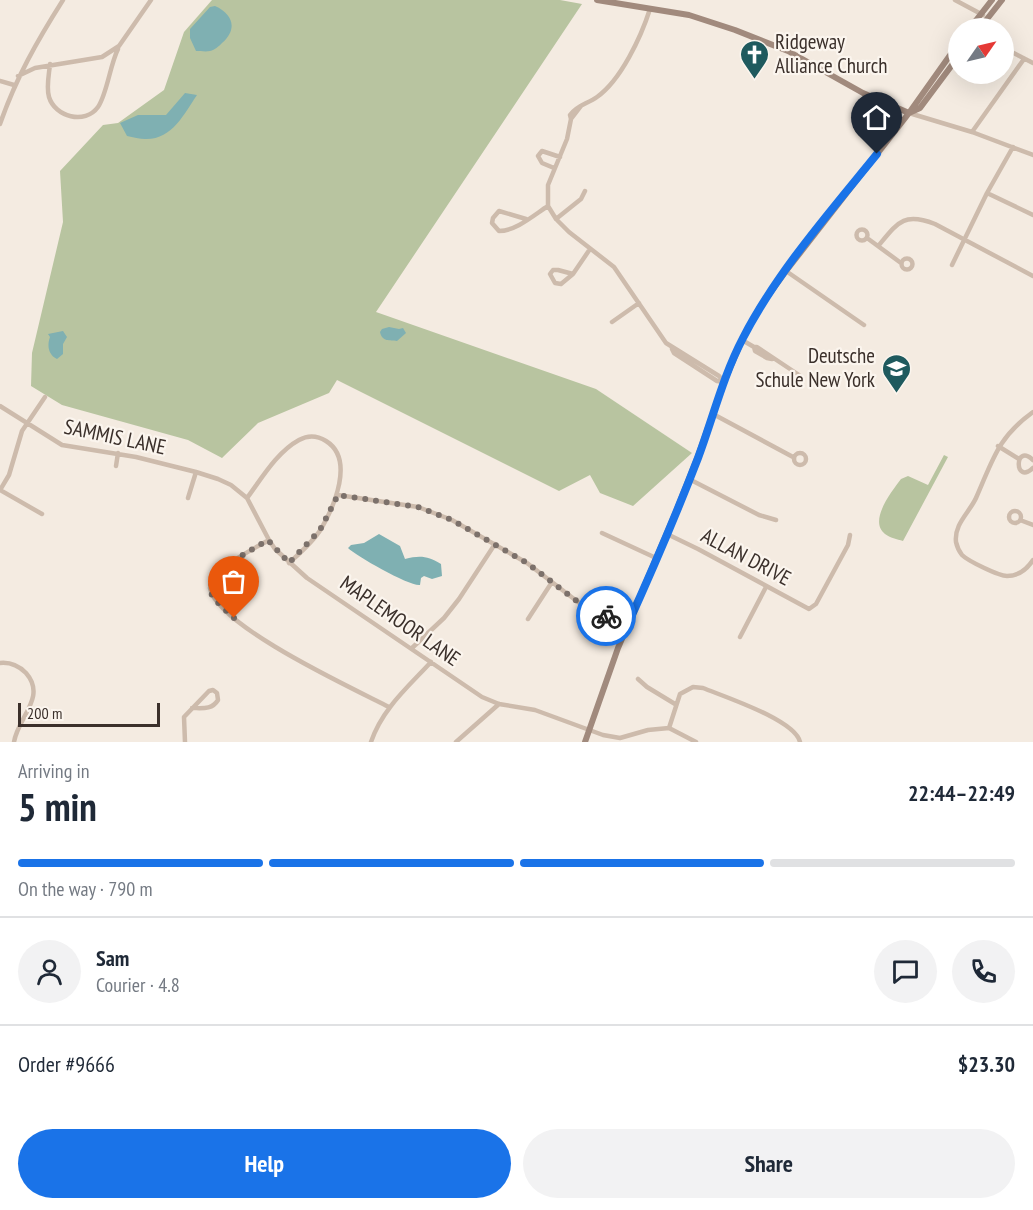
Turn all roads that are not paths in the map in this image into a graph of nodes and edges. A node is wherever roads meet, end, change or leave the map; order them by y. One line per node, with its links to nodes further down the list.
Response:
1 (63, 0): 20 (street)
2 (151, 0): 11 (street)
3 (597, 0): 7 (main road)
4 (955, 0): 8 (street)
5 (992, 0): 8 (main road)
6 (1002, 0): 10 (main road)
7 (650, 9): 23 (main road); 28 (street)
8 (981, 14): 9 (main road); 10 (street)
9 (978, 18)
10 (988, 18)
11 (119, 46): 13 (street); 18 (street)
12 (1014, 54): 15 (street)
13 (102, 57): 17 (street); 18 (street)
14 (948, 58): 23 (main road)
15 (1024, 59): 16 (street); 25 (street)
16 (1033, 63)
17 (50, 64): 18 (street); 20 (street)
18 (111, 66)
19 (948, 70): 23 (main road)
20 (18, 76): 22 (street)
21 (0, 81): 22 (street)
22 (14, 85): 24 (street)
23 (909, 113): 25 (street); 42 (main road)
24 (0, 124)
25 (972, 132): 26 (street)
26 (1013, 147): 27 (street); 31 (street)
27 (1033, 155)
28 (560, 157): 29 (street); 29 (street)
29 (554, 168): 32 (street)
30 (585, 191): 35 (street)
31 (987, 193): 33 (street); 37 (street)
32 (548, 206): 34 (street); 35 (street)
33 (1033, 215)
34 (526, 219): 34 (street)
35 (556, 219): 39 (street)
36 (867, 238): 38 (street)
37 (964, 240): 38 (street); 41 (street); 44 (street)
38 (879, 245): 40 (street)
39 (590, 249): 43 (street); 45 (street)
40 (901, 263)
41 (952, 265)
42 (786, 270): 47 (street); 48 (main road)
43 (573, 274): 43 (street)
44 (1033, 276)
45 (639, 303): 46 (street); 50 (street)
46 (612, 322)
47 (864, 325)
48 (742, 340): 49 (street); 50 (main road)
49 (799, 375)
50 (724, 382): 54 (main road)
51 (45, 397): 55 (street)
52 (0, 406): 55 (street, SAMMIS LANE)
53 (1033, 412): 56 (street)
54 (712, 414): 58 (street); 64 (main road)
55 (26, 423): 57 (street, SAMMIS LANE); 66 (street)
56 (998, 446): 59 (street); 80 (street)
57 (118, 453): 61 (street); 63 (street, SAMMIS LANE)
58 (793, 457)
59 (1019, 459): 60 (street); 62 (street)
60 (1033, 460)
61 (116, 466)
62 (1033, 468)
63 (196, 472): 65 (street, SAMMIS LANE); 68 (street)
64 (689, 479): 71 (street); 75 (main road)
65 (231, 485): 69 (street, MAPLEMOOR LANE)
66 (0, 490): 70 (street)
67 (338, 495): 69 (street); 78 (street); 81 (street)
68 (188, 498)
69 (247, 498): 77 (street, MAPLEMOOR LANE)
70 (42, 514)
71 (776, 520)
72 (1020, 520): 73 (street)
73 (1033, 525)
74 (602, 533): 79 (street)
75 (667, 534): 79 (main road); 83 (street, ALLAN DRIVE)
76 (850, 535): 83 (street, ALLAN DRIVE)
77 (268, 540): 81 (street, MAPLEMOOR LANE); 93 (street)
78 (495, 544): 82 (street); 87 (street)
79 (656, 558): 85 (main road)
80 (1033, 560)
81 (289, 563): 87 (street, MAPLEMOOR LANE)
82 (552, 582): 84 (street); 85 (street)
83 (766, 587): 86 (street)
84 (528, 619)
85 (627, 626): 96 (main road)
86 (740, 637)
87 (412, 648): 88 (street, MAPLEMOOR LANE)
88 (431, 662): 91 (street, MAPLEMOOR LANE); 93 (street)
89 (0, 663): 98 (street)
90 (638, 679): 92 (street)
91 (499, 704): 96 (street, MAPLEMOOR LANE); 101 (street)
92 (675, 704): 95 (street); 105 (street)
93 (389, 707): 100 (street)
94 (192, 708): 94 (street); 99 (street)
95 (669, 728): 97 (street, MAPLEMOOR LANE); 104 (street)
96 (590, 731): 97 (street, MAPLEMOOR LANE); 102 (main road)
97 (628, 736): 103 (street)
98 (14, 742)
99 (186, 742)
100 (371, 742)
101 (456, 742)
102 (585, 742)
103 (628, 742)
104 (696, 742)
105 (800, 742)

